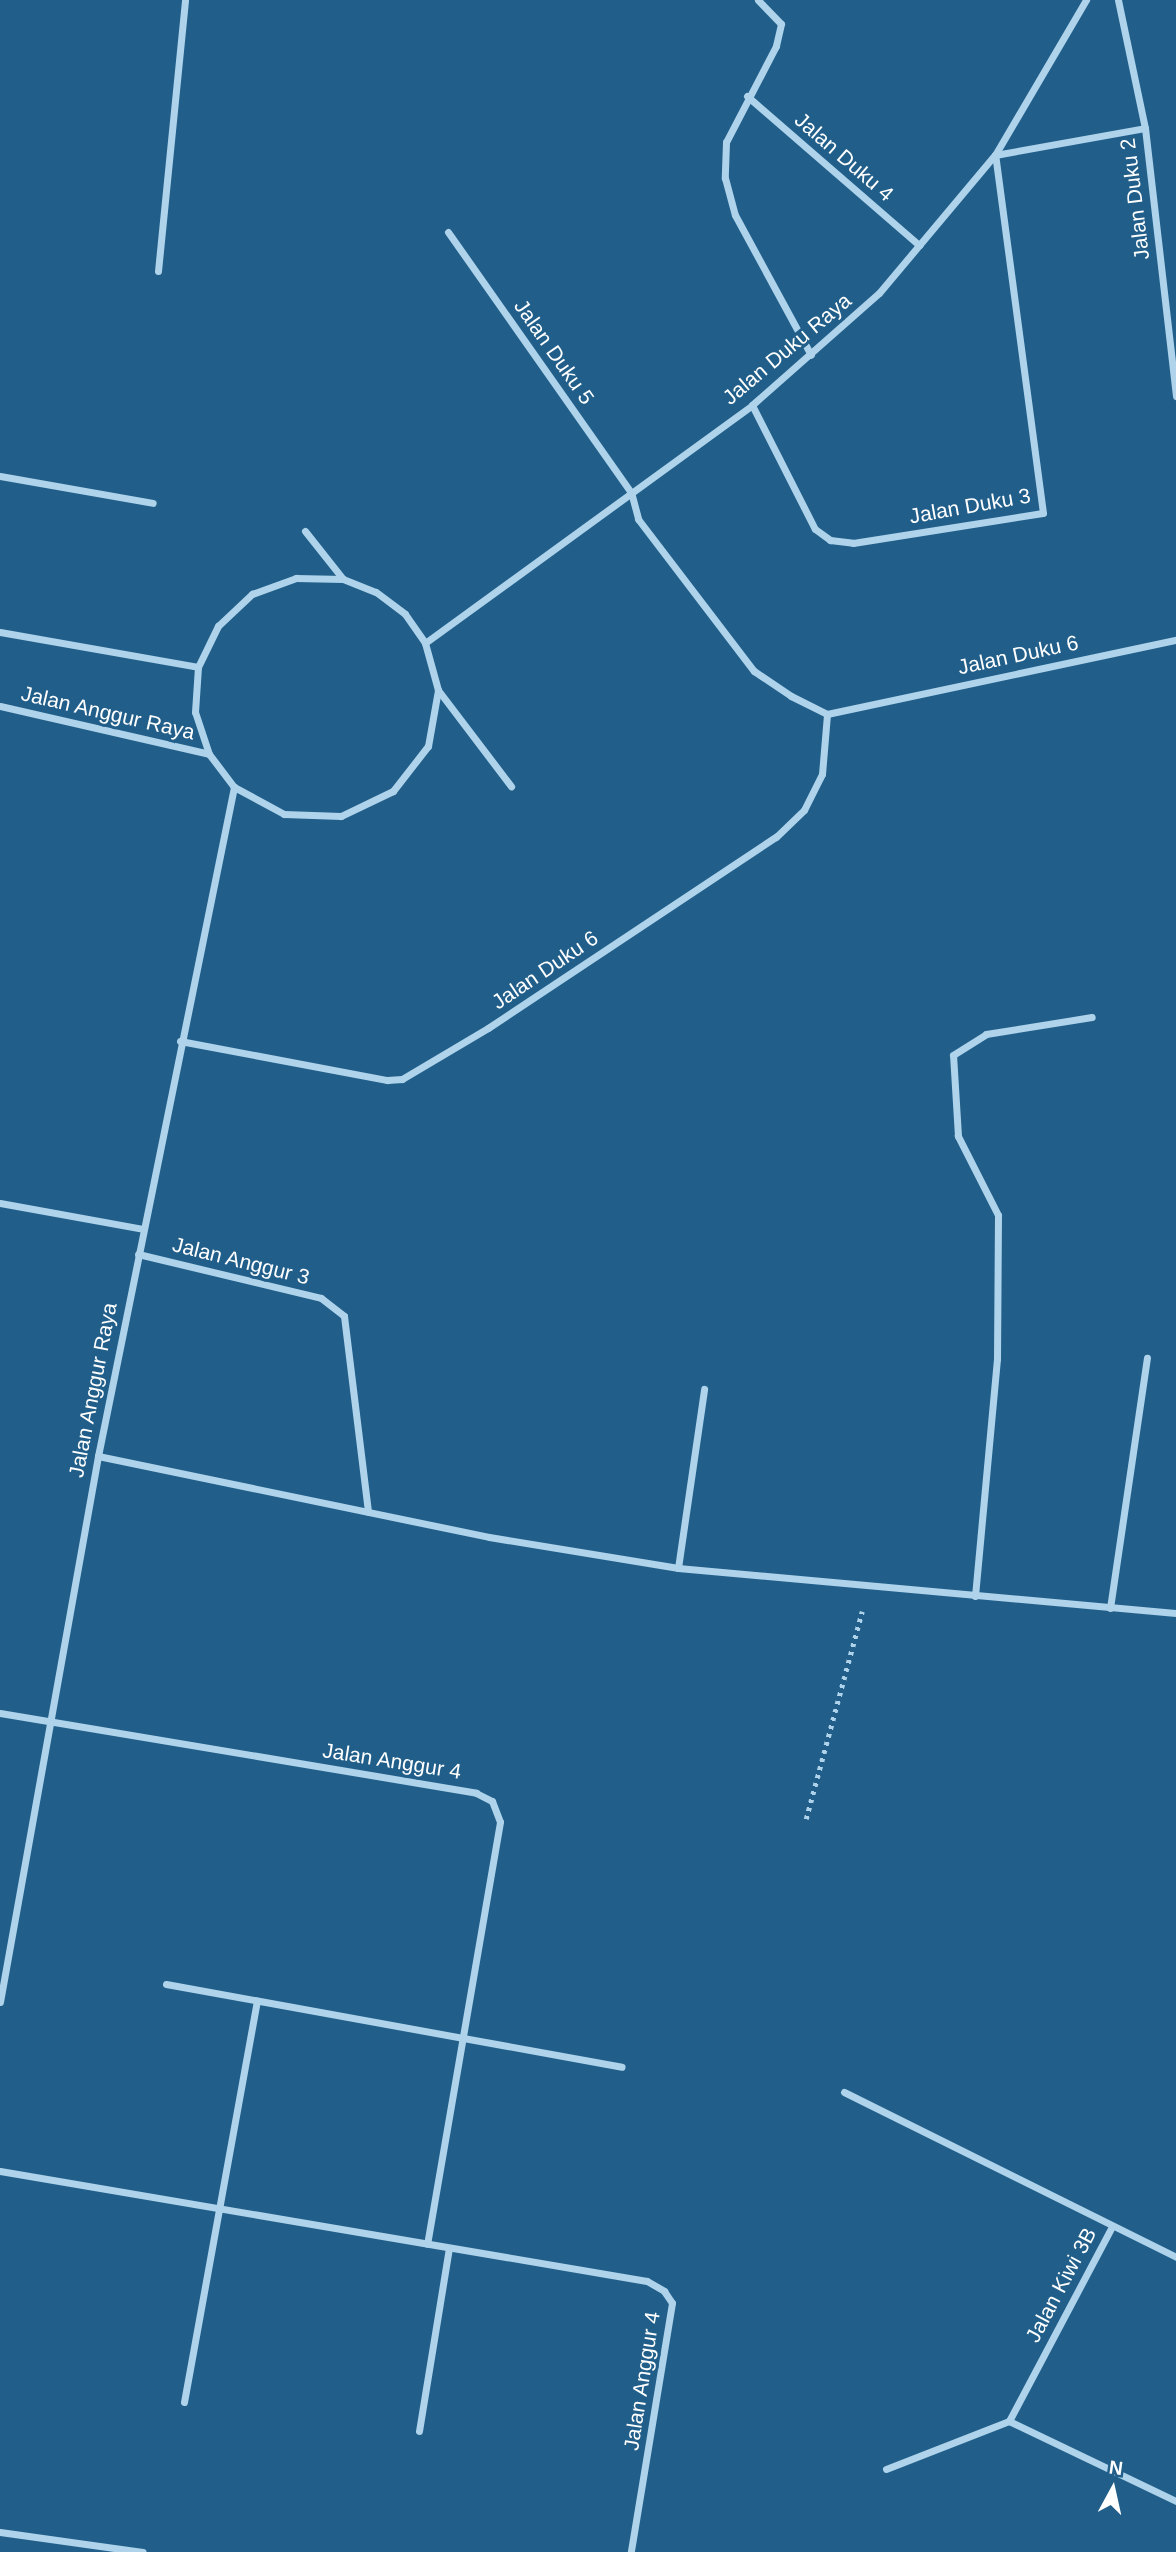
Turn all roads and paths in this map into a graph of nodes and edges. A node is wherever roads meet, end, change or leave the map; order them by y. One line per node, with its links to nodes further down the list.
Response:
1 (185, 0): 10 (street)
2 (758, 0): 5 (street)
3 (1086, 0): 7 (street, Jalan Duku Raya)
4 (1118, 0): 6 (street, Jalan Duku 2)
5 (747, 96): 9 (street, Jalan Duku 4); 11 (street)
6 (1145, 128): 7 (street); 12 (street, Jalan Duku 2)
7 (995, 155): 9 (street, Jalan Duku Raya); 13 (street, Jalan Duku 3)
8 (448, 232): 15 (street, Jalan Duku 5)
9 (919, 245): 11 (street, Jalan Duku Raya)
10 (158, 271)
11 (811, 355): 13 (street, Jalan Duku Raya)
12 (1176, 396)
13 (752, 405): 15 (street, Jalan Duku Raya)
14 (0, 476): 16 (street)
15 (631, 492): 21 (street, Jalan Duku Raya); 25 (street)
16 (153, 503)
17 (304, 531): 18 (street, Jalan Anggur Raya)
18 (343, 579): 21 (street, Jalan Anggur Raya); 22 (street, Jalan Anggur Raya)
19 (0, 632): 22 (street)
20 (1176, 640): 25 (street, Jalan Duku 6)
21 (425, 643): 23 (street, Jalan Anggur Raya)
22 (198, 667): 26 (street, Jalan Anggur Raya)
23 (438, 690): 27 (street, Jalan Anggur Raya); 28 (street, Jalan Anggur Raya)
24 (0, 706): 26 (street, Jalan Anggur Raya)
25 (827, 714): 30 (street, Jalan Duku 6)
26 (209, 754): 28 (street, Jalan Anggur Raya)
27 (511, 786)
28 (234, 787): 30 (street, Jalan Anggur Raya)
29 (1092, 1017): 40 (street)
30 (180, 1041): 32 (street, Jalan Anggur Raya)
31 (0, 1203): 32 (street)
32 (143, 1229): 33 (street, Jalan Anggur Raya)
33 (138, 1254): 36 (street, Jalan Anggur Raya); 37 (street, Jalan Anggur 3)
34 (1147, 1358): 41 (street)
35 (704, 1389): 38 (street)
36 (98, 1456): 37 (street); 44 (street, Jalan Anggur Raya)
37 (368, 1512): 38 (street)
38 (678, 1568): 39 (street)
39 (869, 1586): 40 (street); 45 (path)
40 (975, 1596): 41 (street)
41 (1110, 1608): 42 (street)
42 (1176, 1614)
43 (0, 1713): 44 (street)
44 (47, 1722): 48 (street, Jalan Anggur Raya); 49 (street, Jalan Anggur 4)
45 (806, 1819)
46 (166, 1984): 47 (street)
47 (257, 2001): 49 (street); 53 (street)
48 (0, 2002)
49 (464, 2038): 50 (street); 55 (street, Jalan Anggur 4)
50 (621, 2067)
51 (844, 2092): 54 (street)
52 (0, 2171): 53 (street, Jalan Anggur 4)
53 (221, 2208): 55 (street, Jalan Anggur 4); 58 (street)
54 (1111, 2228): 57 (street, Jalan Kiwi 3B); 59 (street, Jalan Kiwi 3B)
55 (427, 2244): 56 (street, Jalan Anggur 4)
56 (449, 2248): 60 (street); 66 (street, Jalan Anggur 4)
57 (1176, 2257)
58 (184, 2402)
59 (1009, 2421): 61 (street); 62 (street)
60 (419, 2431)
61 (886, 2469)
62 (1176, 2501)
63 (0, 2532): 64 (street)
64 (117, 2550): 65 (street)
65 (143, 2552)
66 (631, 2552)

